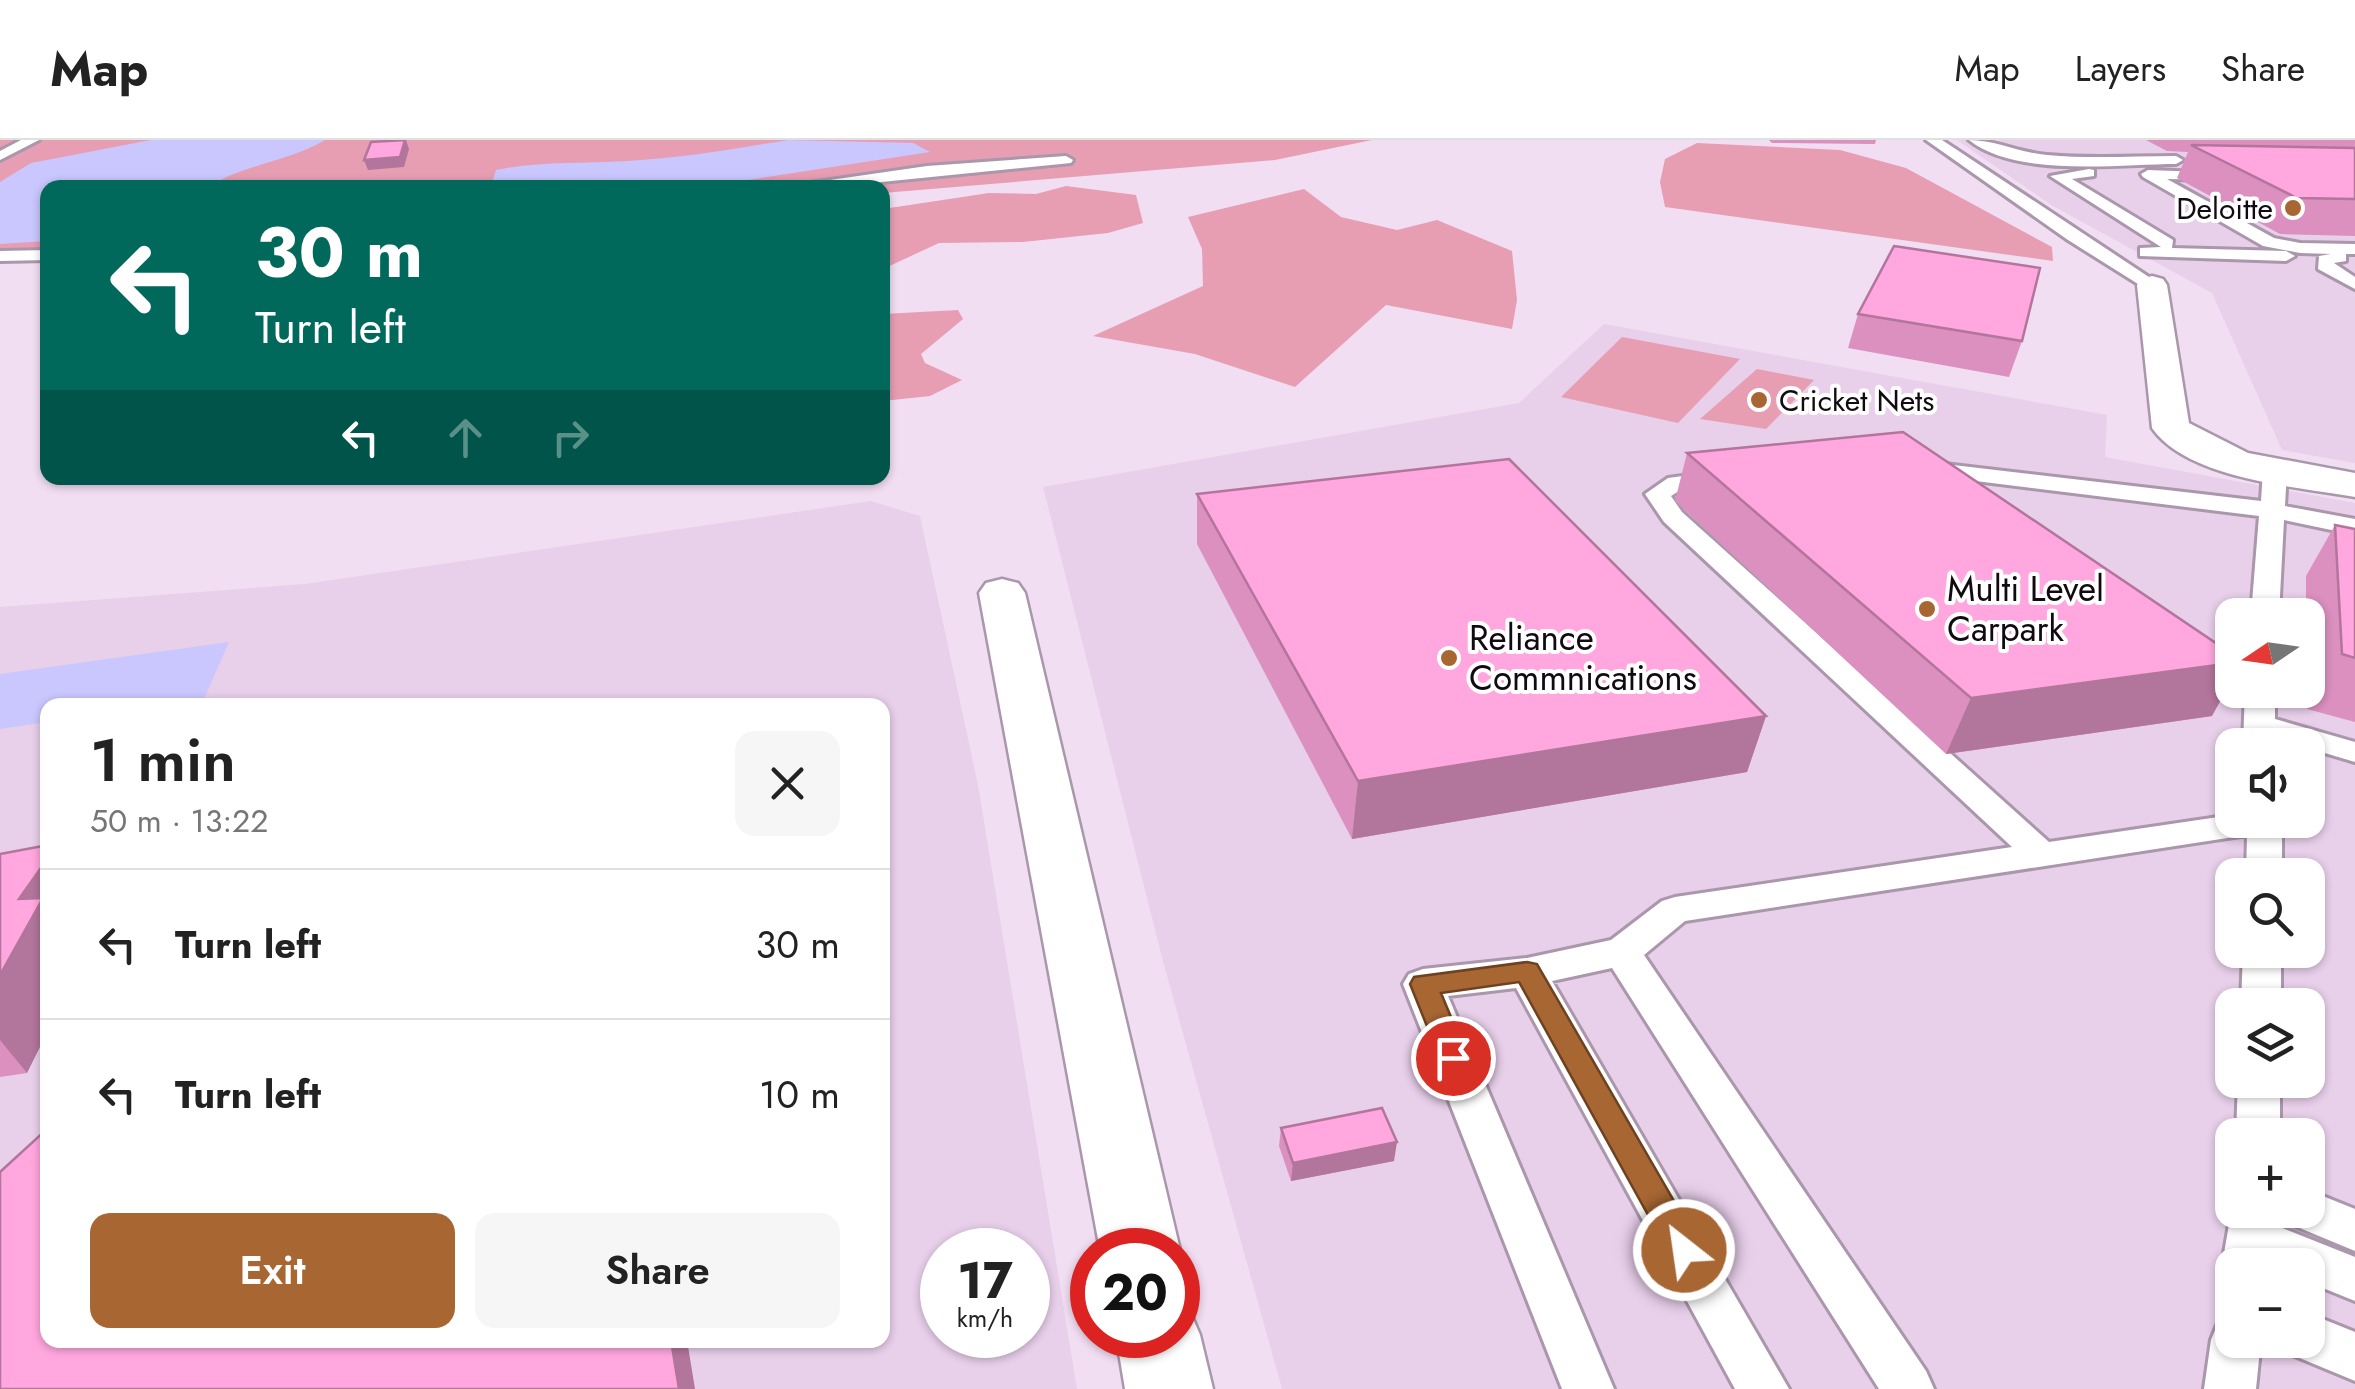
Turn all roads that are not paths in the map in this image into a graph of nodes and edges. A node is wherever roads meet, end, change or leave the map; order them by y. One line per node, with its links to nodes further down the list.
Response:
1 (32, 140): 5 (lane)
2 (1933, 140): 15 (lane)
3 (1976, 140): 8 (lane)
4 (2120, 143): 8 (lane)
5 (0, 156)
6 (1066, 160): 10 (lane)
7 (2226, 161): 8 (lane)
8 (2150, 167): 9 (lane); 11 (lane); 13 (lane)
9 (2242, 176)
10 (846, 180)
11 (2166, 244)
12 (40, 255): 14 (lane)
13 (2350, 255): 15 (lane); 16 (lane)
14 (0, 256)
15 (2149, 269): 18 (street)
16 (2355, 284)
17 (1900, 467): 21 (lane)
18 (2275, 470): 20 (street); 21 (lane)
19 (1752, 474): 28 (lane)
20 (2355, 485)
21 (2270, 510): 22 (lane); 24 (lane)
22 (2355, 527)
23 (1002, 594): 32 (street)
24 (2266, 598)
25 (2325, 747): 26 (lane)
26 (2355, 752)
27 (2215, 828): 28 (lane)
28 (2042, 854): 29 (lane)
29 (1622, 952): 30 (lane); 43 (lane)
30 (1527, 972): 41 (lane); 42 (lane)
31 (2325, 1218): 33 (lane)
32 (1135, 1228)
33 (2355, 1230)
34 (2250, 1237): 35 (lane)
35 (2355, 1280)
36 (2325, 1344): 37 (lane)
37 (2355, 1357)
38 (1163, 1358): 40 (street)
39 (2234, 1358): 44 (lane)
40 (1169, 1389)
41 (1588, 1389)
42 (1763, 1389)
43 (1908, 1389)
44 (2230, 1389)

